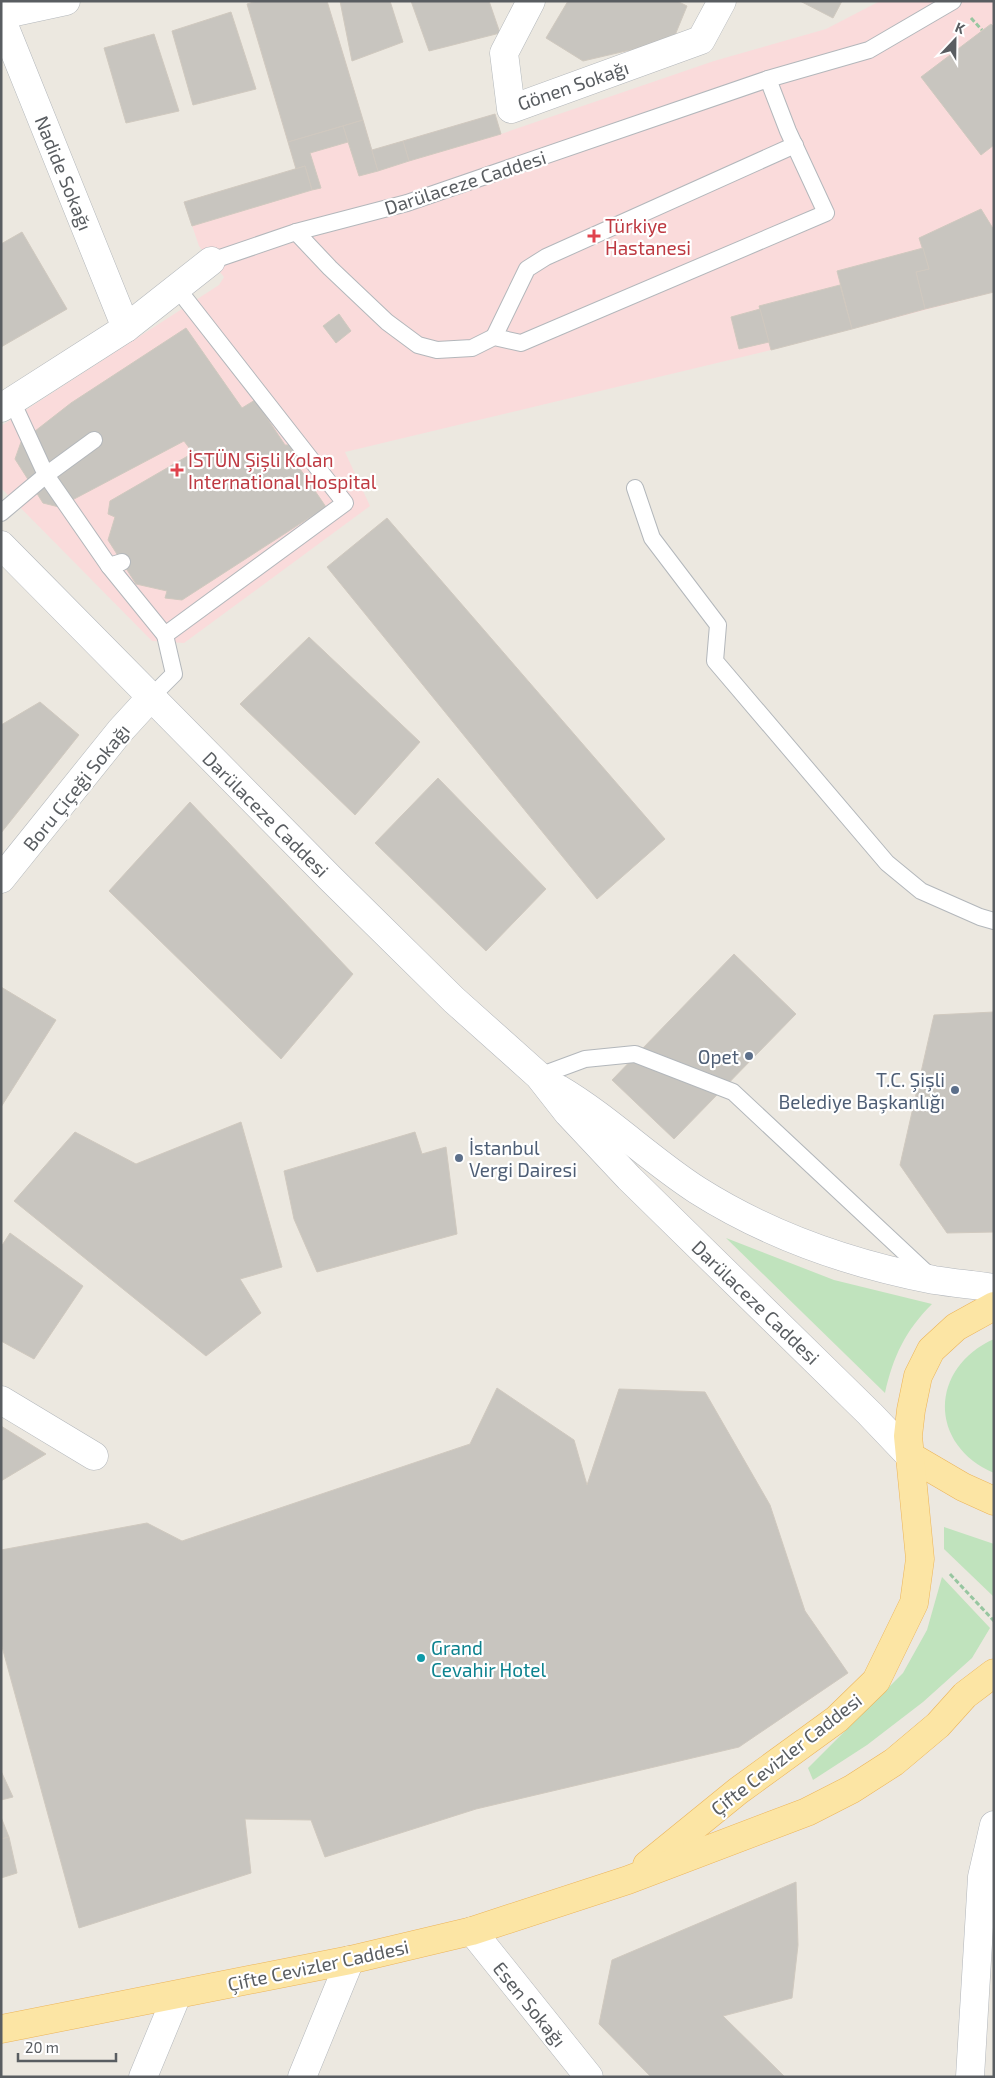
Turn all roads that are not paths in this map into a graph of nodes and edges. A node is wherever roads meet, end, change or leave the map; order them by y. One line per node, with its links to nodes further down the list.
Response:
1 (66, 1): 5 (street, Nadide Sokağı)
2 (530, 1): 3 (street, Gönen Sokağı)
3 (722, 1)
4 (953, 1): 6 (lane, Darülaceze Caddesi)
5 (1, 16): 11 (street, Nadide Sokağı)
6 (768, 79): 7 (lane); 8 (lane, Darülaceze Caddesi)
7 (795, 145): 12 (lane); 12 (lane)
8 (296, 232): 9 (lane, Darülaceze Caddesi); 12 (lane)
9 (211, 261): 10 (street, Darülaceze Caddesi)
10 (177, 288): 11 (street, Darülaceze Caddesi); 19 (lane)
11 (126, 328): 13 (street, Darülaceze Caddesi)
12 (494, 337)
13 (6, 404): 15 (lane)
14 (94, 440): 15 (lane)
15 (46, 475): 17 (lane); 19 (lane)
16 (635, 488): 22 (lane)
17 (1, 513)
18 (1, 545): 20 (street, Darülaceze Caddesi)
19 (165, 635): 20 (lane)
20 (152, 696): 21 (street, Boru Çiçeği Sokağı); 23 (street, Darülaceze Caddesi)
21 (1, 879)
22 (994, 921)
23 (539, 1076): 24 (street, Darülaceze Caddesi); 24 (lane); 29 (street, Darülaceze Caddesi)
24 (934, 1280): 25 (street, Darülaceze Caddesi)
25 (994, 1288)
26 (994, 1306): 29 (main road, Çifte Cevizler Caddesi)
27 (1, 1400): 28 (street)
28 (94, 1456)
29 (910, 1456): 30 (main road, Darülaceze Caddesi); 33 (main road, Çifte Cevizler Caddesi)
30 (994, 1501)
31 (994, 1673): 33 (main road, Çifte Cevizler Caddesi)
32 (994, 1825): 41 (street)
33 (628, 1880): 34 (main road, Çifte Cevizler Caddesi)
34 (472, 1931): 35 (main road, Çifte Cevizler Caddesi); 40 (street, Esen Sokağı)
35 (350, 1960): 36 (main road, Çifte Cevizler Caddesi); 39 (street)
36 (178, 1995): 37 (main road, Çifte Cevizler Caddesi); 38 (street)
37 (1, 2029)
38 (142, 2077)
39 (302, 2077)
40 (589, 2077)
41 (970, 2077)

